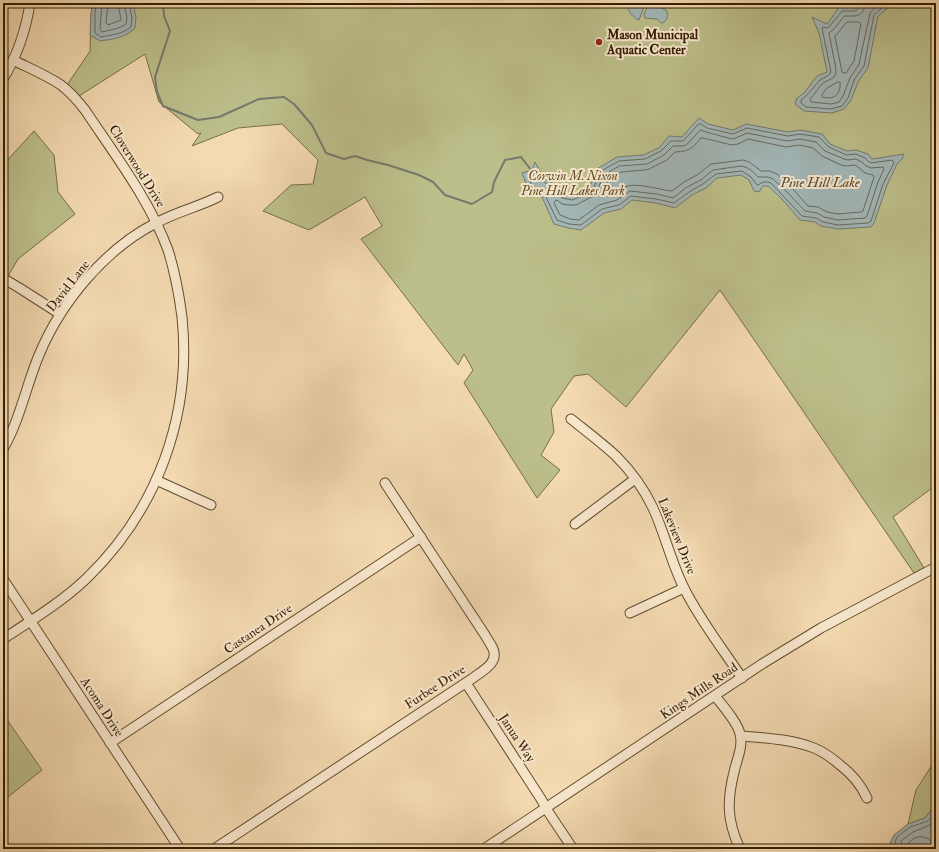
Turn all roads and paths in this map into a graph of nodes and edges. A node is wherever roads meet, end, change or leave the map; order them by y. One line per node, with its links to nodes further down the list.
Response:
1 (30, 3): 2 (street)
2 (13, 60): 3 (street); 5 (street, Cloverwood Drive)
3 (3, 79)
4 (218, 197): 5 (street, David Lane)
5 (156, 222): 7 (street, David Lane); 11 (street, Cloverwood Drive)
6 (6, 280): 7 (street)
7 (60, 314): 9 (street, David Lane)
8 (571, 419): 10 (street, Lakeview Drive)
9 (3, 449)
10 (635, 479): 14 (street); 18 (street, Lakeview Drive)
11 (156, 480): 13 (street); 20 (street, Cloverwood Drive)
12 (385, 483): 15 (street, Furbee Drive)
13 (210, 505)
14 (575, 524)
15 (421, 537): 23 (street, Furbee Drive); 26 (street, Castanea Drive)
16 (936, 567): 22 (street, Kings Mills Road)
17 (3, 579): 20 (street, Acoma Drive)
18 (684, 588): 19 (street); 22 (street, Lakeview Drive)
19 (630, 613)
20 (30, 621): 21 (street, Cloverwood Drive); 26 (street, Acoma Drive)
21 (3, 639)
22 (742, 678): 24 (street, Kings Mills Road)
23 (466, 683): 28 (street, Janua Way); 30 (street, Furbee Drive)
24 (715, 696): 25 (street); 28 (street, Kings Mills Road)
25 (741, 736): 27 (street); 33 (street)
26 (110, 743): 29 (street, Acoma Drive)
27 (867, 798)
28 (546, 808): 31 (street, Kings Mills Road); 32 (street, Janua Way)
29 (180, 849)
30 (214, 849)
31 (484, 849)
32 (573, 849)
33 (740, 849)

